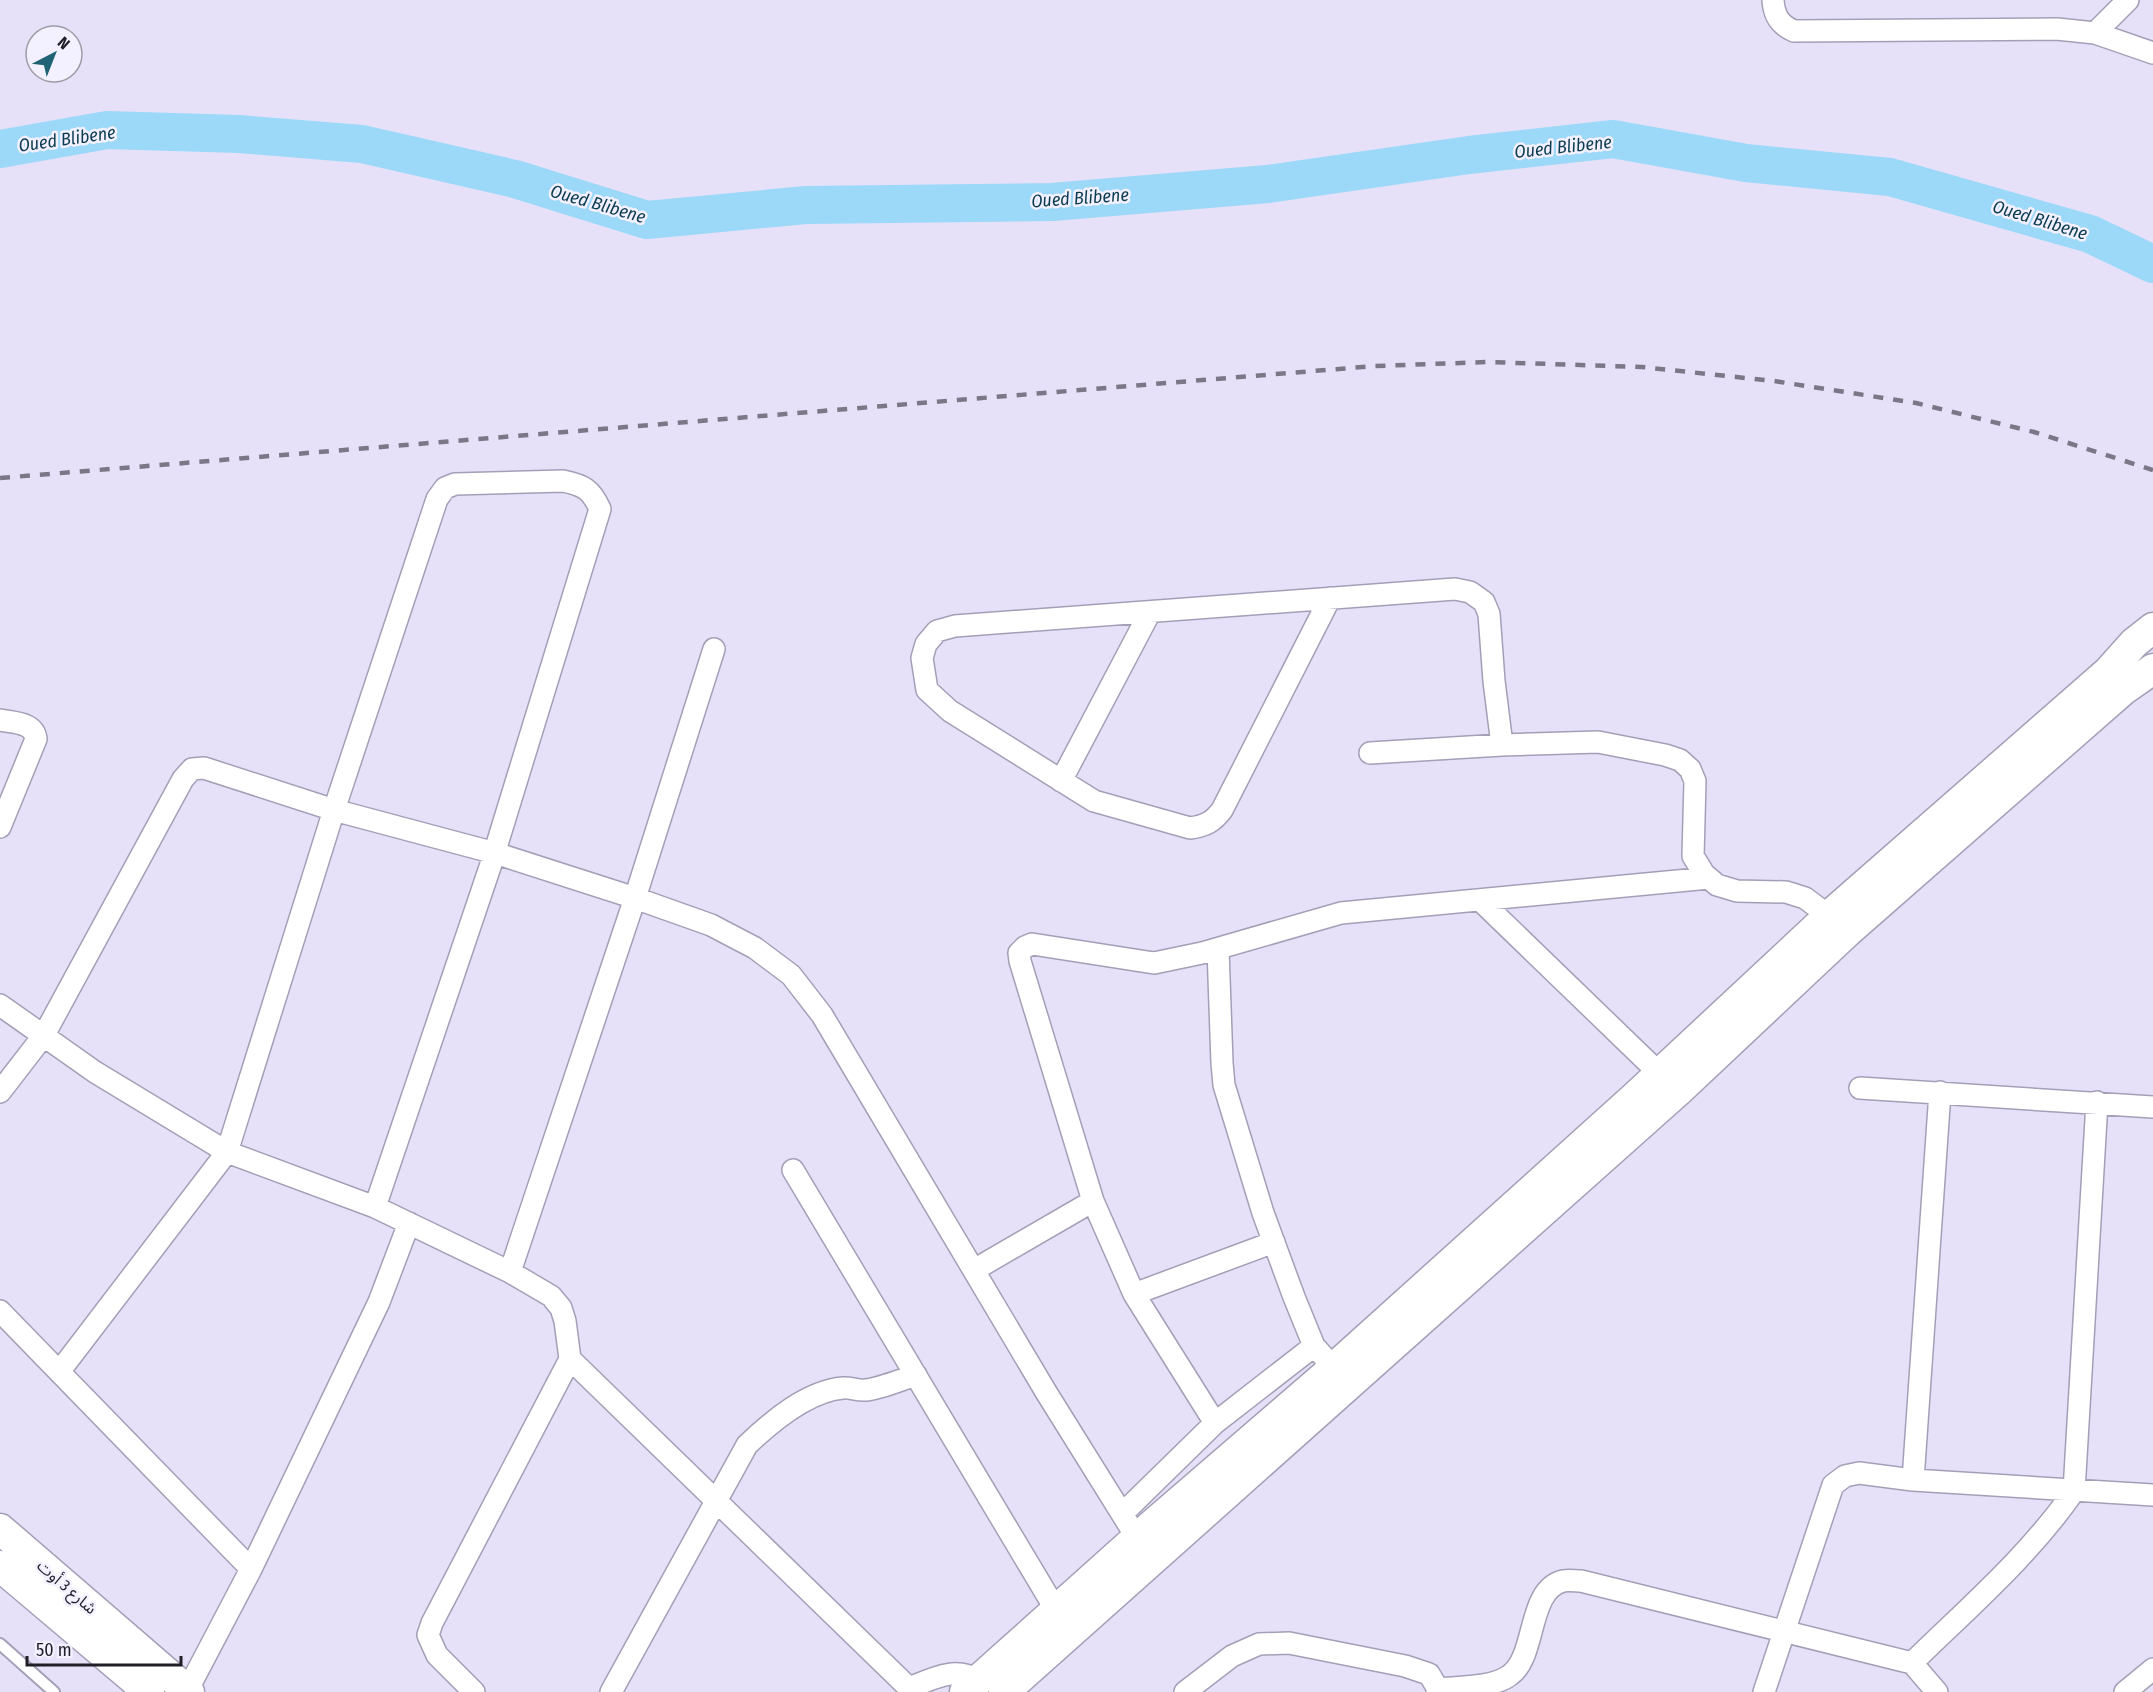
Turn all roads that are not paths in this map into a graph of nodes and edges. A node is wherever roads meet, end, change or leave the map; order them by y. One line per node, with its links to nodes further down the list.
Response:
1 (1773, 0): 3 (street)
2 (2128, 0): 3 (street)
3 (2095, 33): 4 (street)
4 (2153, 53)
5 (1330, 598): 6 (street); 11 (street); 13 (street)
6 (1150, 612): 13 (street); 13 (street)
7 (2144, 639): 9 (main road); 20 (main road)
8 (714, 649): 18 (street)
9 (2149, 672): 24 (main road)
10 (0, 720): 15 (street)
11 (1502, 745): 12 (street); 17 (street)
12 (1370, 753)
13 (1061, 781)
14 (334, 810): 16 (street); 16 (street); 23 (street); 30 (street)
15 (0, 827)
16 (495, 853): 18 (street); 33 (street)
17 (1709, 878): 19 (street); 20 (street)
18 (635, 898): 36 (street); 37 (street)
19 (1480, 900): 21 (street); 24 (street)
20 (1829, 916): 24 (main road)
21 (1218, 949): 32 (street); 35 (street)
22 (0, 1005): 23 (street)
23 (44, 1035): 26 (street); 30 (street)
24 (1668, 1079): 42 (main road); 59 (main road)
25 (1860, 1088): 27 (street)
26 (0, 1092)
27 (1940, 1092): 28 (street); 46 (street)
28 (2097, 1102): 29 (street); 47 (street)
29 (2153, 1107)
30 (227, 1152): 33 (street); 43 (street)
31 (794, 1170): 44 (street)
32 (1093, 1201): 36 (street); 38 (street)
33 (375, 1207): 34 (street)
34 (409, 1224): 37 (street); 53 (street)
35 (1274, 1242): 38 (street); 40 (street)
36 (974, 1270): 50 (street)
37 (510, 1272): 41 (street)
38 (1134, 1294): 45 (street)
39 (0, 1311): 43 (street)
40 (1314, 1346): 42 (street); 45 (street)
41 (570, 1359): 49 (street); 65 (street)
42 (1334, 1368): 50 (main road)
43 (59, 1372): 53 (street)
44 (916, 1375): 49 (street); 54 (street)
45 (1215, 1423): 50 (street)
46 (1913, 1480): 47 (street); 55 (street)
47 (2074, 1491): 48 (street); 57 (street)
48 (2153, 1495)
49 (716, 1501): 60 (street); 66 (street)
50 (1129, 1526): 54 (main road)
51 (0, 1528): 61 (main road, شارع 3 أوت)
52 (0, 1566): 64 (main road)
53 (251, 1569): 61 (street)
54 (1056, 1610): 59 (main road)
55 (1785, 1630): 57 (street); 62 (street); 68 (street)
56 (0, 1644): 63 (lane)
57 (1912, 1663): 69 (street)
58 (2153, 1669): 70 (street)
59 (986, 1686): 60 (street)
60 (907, 1690)
61 (188, 1691)
62 (1437, 1691): 67 (street)
63 (54, 1692)
64 (149, 1692)
65 (474, 1692)
66 (611, 1692)
67 (1185, 1692)
68 (1764, 1692)
69 (1937, 1692)
70 (2125, 1692)

